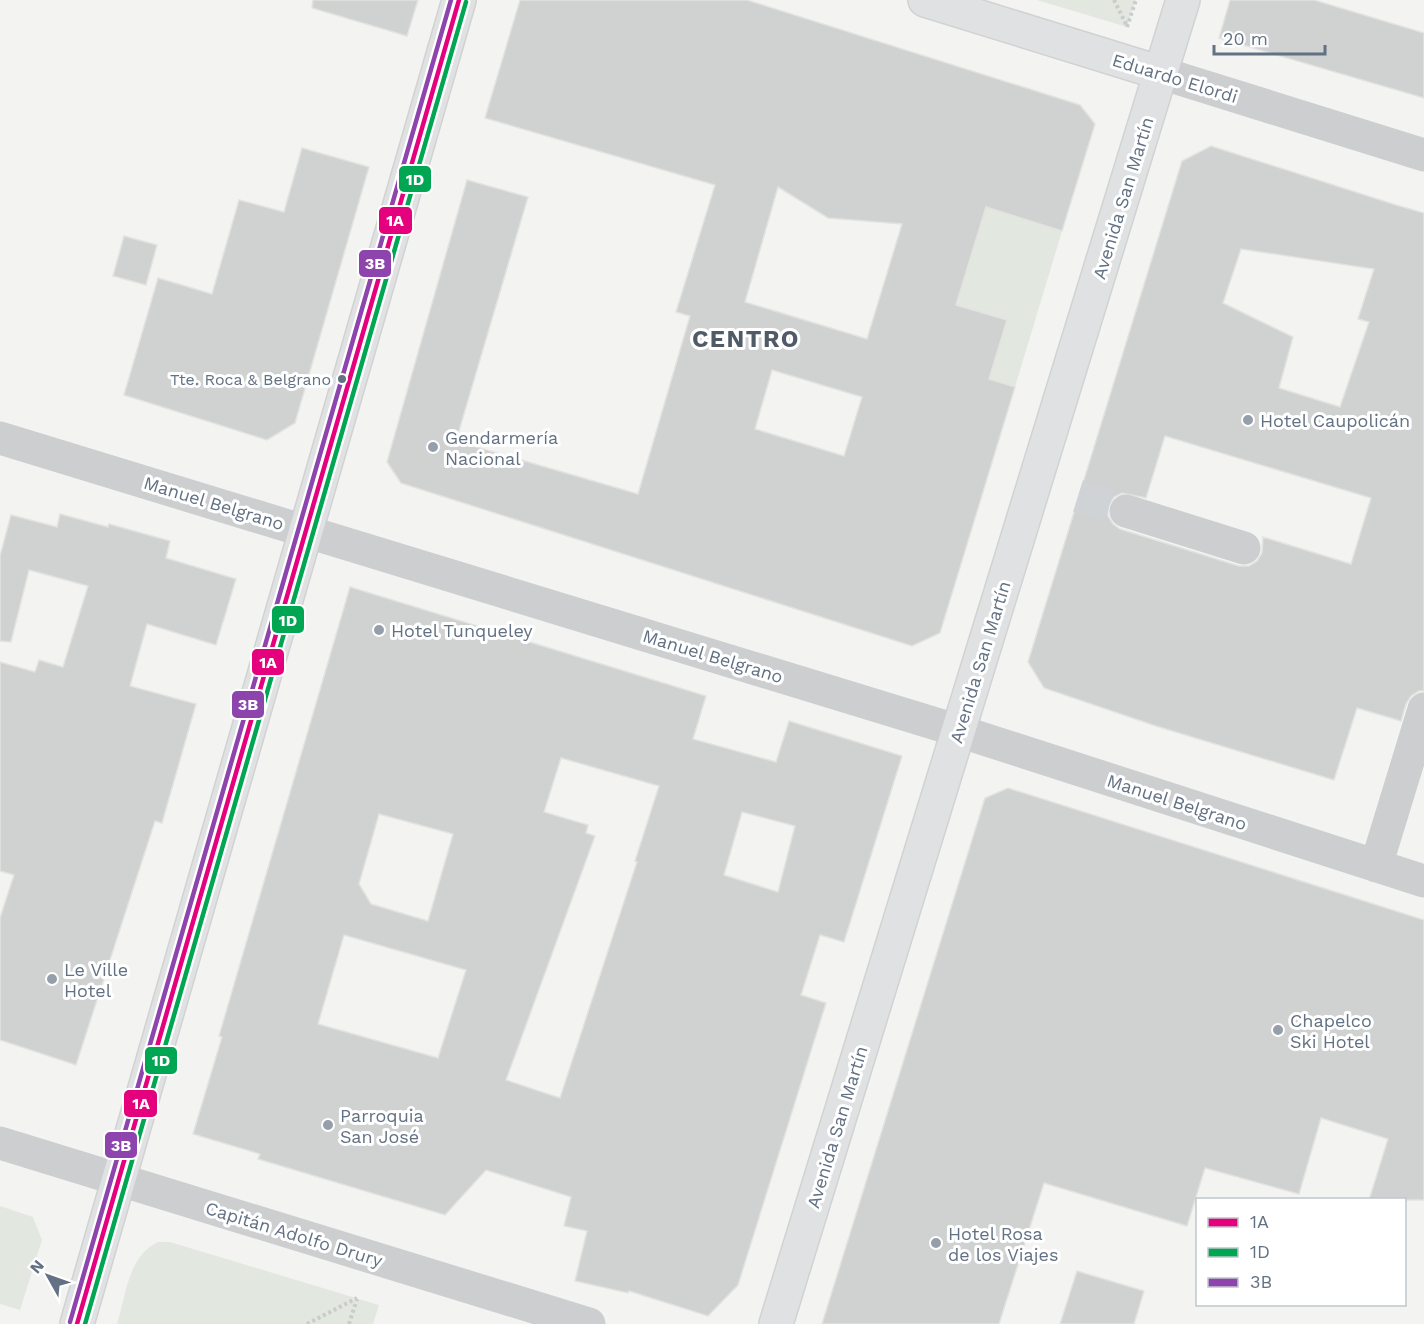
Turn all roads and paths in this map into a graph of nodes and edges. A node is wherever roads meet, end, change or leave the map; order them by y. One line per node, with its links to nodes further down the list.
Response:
1 (459, 0): 8 (main road)
2 (925, 0): 4 (main road, Eduardo Elordi)
3 (1183, 0): 4 (main road, Avenida San Martín)
4 (1161, 74): 5 (street, Eduardo Elordi); 11 (main road, Avenida San Martín)
5 (1424, 155)
6 (0, 438): 8 (street, Manuel Belgrano)
7 (1126, 511): 9 (street)
8 (306, 531): 11 (street, Manuel Belgrano); 15 (main road)
9 (1244, 548)
10 (1424, 709): 12 (street)
11 (959, 731): 12 (street, Manuel Belgrano); 20 (main road, Avenida San Martín)
12 (1376, 866): 13 (street, Manuel Belgrano)
13 (1424, 881)
14 (0, 1143): 15 (street, Capitán Adolfo Drury)
15 (119, 1180): 16 (main road); 19 (street, Capitán Adolfo Drury)
16 (77, 1324)
17 (308, 1324): 18 (path)
18 (349, 1324)
19 (589, 1324)
20 (776, 1324)

